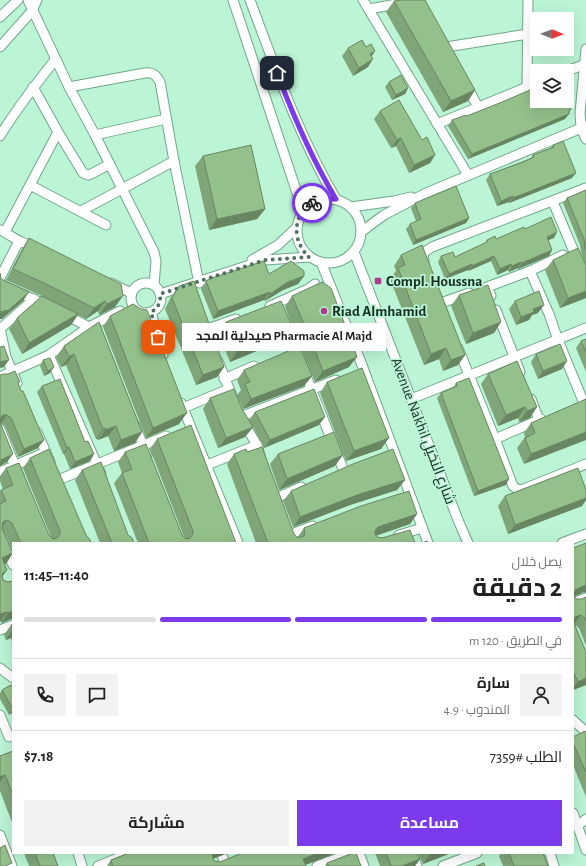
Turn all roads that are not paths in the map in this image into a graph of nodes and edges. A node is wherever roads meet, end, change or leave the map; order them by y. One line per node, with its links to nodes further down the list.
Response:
1 (18, 0): 11 (street)
2 (28, 0): 10 (street)
3 (37, 0): 10 (street)
4 (234, 0): 42 (street)
5 (250, 0): 39 (street)
6 (363, 0): 9 (street)
7 (528, 0): 12 (street)
8 (420, 2): 9 (street)
9 (369, 9): 26 (street)
10 (32, 11): 13 (street); 16 (street)
11 (0, 17)
12 (528, 34): 14 (street); 21 (street)
13 (0, 47)
14 (446, 47)
15 (586, 49): 17 (street)
16 (55, 60): 22 (street); 23 (street)
17 (585, 64): 18 (street); 27 (street)
18 (574, 68)
19 (464, 80): 24 (street)
20 (530, 85): 21 (street)
21 (527, 86): 24 (street)
22 (33, 87): 28 (street); 30 (street)
23 (69, 87): 25 (street); 29 (street)
24 (478, 107): 26 (street)
25 (166, 119): 29 (street); 32 (street)
26 (437, 124): 34 (street)
27 (584, 127): 31 (street); 34 (street)
28 (58, 132): 33 (street); 35 (street)
29 (95, 135): 33 (street)
30 (0, 136)
31 (586, 139)
32 (174, 161): 37 (street); 63 (street)
33 (110, 164): 37 (street)
34 (468, 175): 38 (street)
35 (30, 185): 43 (street); 46 (street)
36 (586, 188): 40 (street)
37 (122, 190): 43 (street); 62 (street)
38 (424, 194): 41 (street); 47 (street)
39 (336, 199): 41 (street); 42 (street)
40 (553, 202): 49 (street); 56 (street)
41 (351, 207): 47 (street)
42 (303, 211): 45 (street)
43 (81, 212): 44 (street)
44 (106, 225)
45 (296, 228): 52 (street); 54 (street)
46 (2, 230): 48 (street)
47 (361, 232): 50 (street)
48 (19, 241): 51 (street); 57 (street)
49 (574, 250): 55 (street); 59 (street)
50 (354, 252): 53 (street); 98 (street, Avenue Nakhil شارع النخيل)
51 (47, 254)
52 (309, 257): 53 (street); 54 (street)
53 (321, 262): 87 (street)
54 (235, 269): 63 (street)
55 (530, 271): 64 (street); 79 (street)
56 (429, 274)
57 (0, 278)
58 (103, 280): 65 (street)
59 (586, 280)
60 (0, 284): 67 (street)
61 (315, 284): 71 (street)
62 (154, 285): 65 (street); 66 (street)
63 (194, 286): 66 (street)
64 (487, 286): 68 (street); 82 (street)
65 (131, 293): 69 (street)
66 (160, 294): 72 (street)
67 (34, 299): 74 (street); 76 (street)
68 (441, 303)
69 (132, 305): 72 (street); 74 (street)
70 (264, 308): 71 (street)
71 (279, 310): 94 (street)
72 (151, 312): 83 (street)
73 (245, 315): 77 (street)
74 (94, 327): 81 (street)
75 (586, 328): 79 (street)
76 (0, 329): 85 (street)
77 (207, 329)
78 (455, 339): 88 (street)
79 (558, 340): 82 (street); 99 (street)
80 (214, 350): 92 (street)
81 (49, 355): 85 (street); 112 (street)
82 (514, 357): 88 (street); 91 (street)
83 (165, 362)
84 (260, 364): 92 (street)
85 (12, 370): 90 (street); 95 (street)
86 (356, 371): 87 (street)
87 (365, 375): 123 (street)
88 (468, 375): 98 (street); 106 (street)
89 (344, 376): 94 (street)
90 (0, 377)
91 (523, 378)
92 (224, 379): 93 (street)
93 (229, 389): 100 (street); 101 (street)
94 (311, 390): 101 (street); 116 (street)
95 (21, 392)
96 (528, 392): 106 (street)
97 (178, 395): 100 (street)
98 (411, 398): 130 (street, Avenue Nakhil شارع النخيل)
99 (582, 401)
100 (184, 408): 104 (street)
101 (240, 417): 107 (street)
102 (132, 418): 108 (street)
103 (33, 422): 109 (street)
104 (184, 428): 108 (street); 114 (street)
105 (0, 429): 111 (street)
106 (495, 439): 115 (street)
107 (257, 445): 113 (street); 114 (street)
108 (143, 446): 110 (street); 112 (street)
109 (46, 451): 111 (street); 112 (street)
110 (149, 461)
111 (14, 465): 117 (street); 120 (street)
112 (98, 465): 118 (street)
113 (264, 465)
114 (207, 466): 128 (street)
115 (585, 467)
116 (343, 469)
117 (0, 472)
118 (103, 479)
119 (309, 483): 121 (street)
120 (23, 486)
121 (276, 498)
122 (324, 522): 125 (street)
123 (422, 528): 127 (street); 129 (street)
124 (586, 534): 131 (street)
125 (289, 535)
126 (0, 536): 132 (street)
127 (387, 539)
128 (238, 542)
129 (428, 542)
130 (468, 542)
131 (565, 542)
132 (12, 563)
133 (586, 598): 134 (street)
134 (574, 603)
135 (12, 625): 136 (street)
136 (0, 630)
137 (0, 668): 138 (street)
138 (9, 675)
139 (0, 715): 142 (street)
140 (574, 721): 141 (street)
141 (586, 732)
142 (7, 737)
143 (574, 816): 145 (street)
144 (586, 819): 145 (street)
145 (577, 826): 147 (street)
146 (1, 841): 156 (street)
147 (586, 850)
148 (78, 854): 157 (street)
149 (128, 854): 158 (street)
150 (349, 854): 159 (street)
151 (359, 854): 160 (street)
152 (412, 854): 161 (street)
153 (472, 854): 155 (street)
154 (550, 854): 163 (street)
155 (457, 857): 162 (street)
156 (12, 866)
157 (82, 866)
158 (98, 866)
159 (317, 866)
160 (364, 866)
161 (417, 866)
162 (443, 866)
163 (554, 866)

